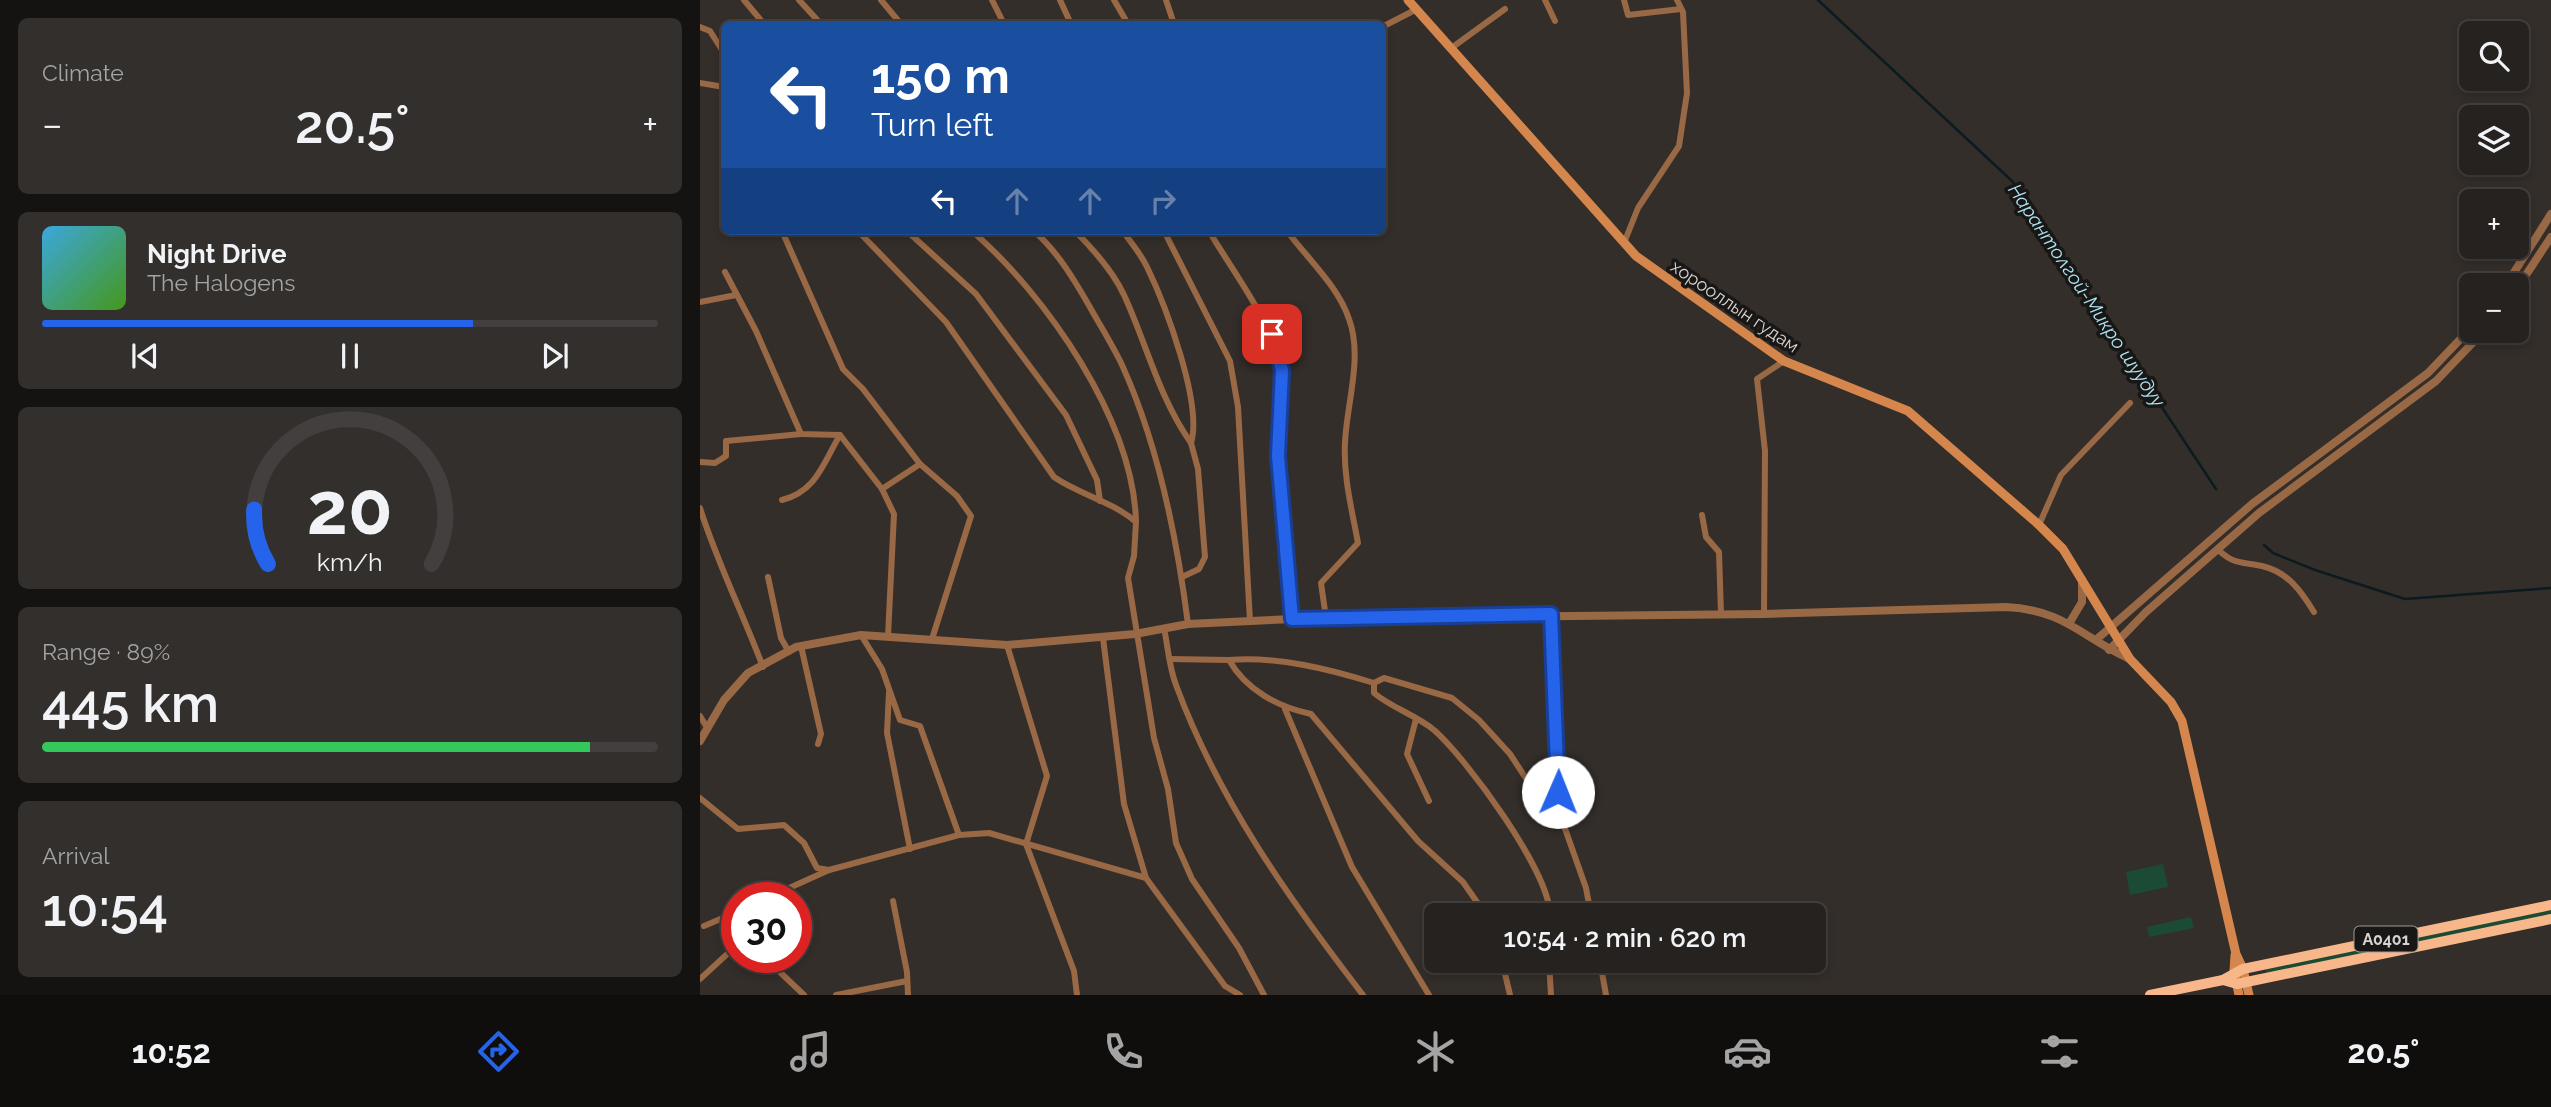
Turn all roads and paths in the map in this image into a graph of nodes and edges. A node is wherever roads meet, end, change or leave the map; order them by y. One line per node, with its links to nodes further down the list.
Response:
1 (744, 0): 14 (street)
2 (799, 0): 15 (street)
3 (881, 0): 16 (street)
4 (992, 0): 17 (street)
5 (1060, 0): 18 (street)
6 (1114, 0): 19 (street)
7 (1166, 0): 20 (street)
8 (1545, 0): 21 (street)
9 (1624, 0): 13 (street)
10 (1677, 0): 13 (street)
11 (1413, 3): 22 (street); 25 (main road, хорооллын гудам)
12 (1505, 9): 25 (street)
13 (1681, 9): 40 (street)
14 (762, 21)
15 (818, 21)
16 (898, 21)
17 (1002, 21)
18 (1070, 21)
19 (1126, 21)
20 (1173, 21)
21 (1555, 21)
22 (1386, 24)
23 (700, 27): 24 (street)
24 (721, 48)
25 (1450, 49): 40 (main road, хорооллын гудам)
26 (700, 83): 27 (street)
27 (721, 86)
28 (2551, 214): 42 (street)
29 (784, 235): 54 (street)
30 (862, 235): 57 (street)
31 (911, 235): 57 (street)
32 (976, 235): 60 (street)
33 (1039, 235): 64 (street)
34 (1079, 235): 52 (street)
35 (1126, 235): 52 (street)
36 (1166, 235): 72 (street)
37 (1211, 235): 71 (street)
38 (1290, 235): 70 (street)
39 (2551, 237): 43 (street)
40 (1625, 243): 48 (main road, хорооллын гудам)
41 (725, 272): 44 (street)
42 (2514, 273)
43 (2527, 273)
44 (736, 295): 45 (street); 50 (street)
45 (700, 302)
46 (2459, 341): 75 (street)
47 (2473, 343): 62 (street)
48 (1784, 361): 61 (main road, хорооллын гудам); 69 (street)
49 (2130, 403): 61 (street)
50 (801, 434): 51 (street); 53 (street)
51 (840, 435): 55 (street); 56 (street)
52 (1191, 443): 64 (street)
53 (700, 462)
54 (920, 464): 55 (street); 82 (street)
55 (882, 489): 79 (street)
56 (782, 500)
57 (1100, 501): 60 (street)
58 (700, 508): 91 (street)
59 (1702, 515): 68 (street)
60 (1136, 522): 77 (street)
61 (2039, 525): 65 (main road, хорооллын гудам)
62 (2217, 549): 66 (street); 81 (street)
63 (768, 577): 87 (street)
64 (1182, 577): 74 (street)
65 (2082, 580): 73 (street); 75 (main road, хорооллын гудам)
66 (2314, 612)
67 (1551, 614): 68 (street); 70 (street); 102 (street)
68 (1721, 614): 69 (street)
69 (1765, 614): 73 (street)
70 (1326, 618): 71 (street)
71 (1292, 619): 72 (street)
72 (1250, 621): 74 (street)
73 (2070, 622): 83 (street)
74 (1188, 624): 76 (street)
75 (2109, 627): 81 (main road, хорооллын гудам); 83 (street)
76 (1164, 628): 77 (street); 88 (street)
77 (1135, 634): 80 (street); 132 (street)
78 (861, 635): 79 (street); 85 (street); 93 (street)
79 (888, 635): 82 (street)
80 (1104, 638): 84 (street); 107 (street)
81 (2119, 638): 86 (street); 89 (main road, хорооллын гудам)
82 (932, 639): 84 (street)
83 (2096, 639): 86 (street)
84 (1007, 645): 104 (street)
85 (801, 646): 87 (street); 99 (street)
86 (2109, 650): 89 (street)
87 (789, 652): 91 (street)
88 (1170, 659): 90 (street); 133 (street)
89 (2130, 659): 118 (main road, хорооллын гудам)
90 (1229, 660): 92 (street); 94 (street)
91 (763, 667): 97 (street)
92 (1374, 683): 96 (street); 102 (street)
93 (889, 689): 103 (street); 105 (street)
94 (1284, 709): 110 (street); 134 (street)
95 (700, 716): 97 (street)
96 (1416, 719): 101 (street); 111 (street)
97 (708, 729): 98 (street)
98 (700, 741)
99 (818, 744)
100 (700, 797): 106 (street)
101 (1429, 801)
102 (1557, 806): 112 (street)
103 (959, 835): 104 (street); 105 (street)
104 (1026, 844): 107 (street); 130 (street)
105 (910, 849): 106 (street)
106 (829, 870): 108 (street)
107 (1146, 878): 131 (street)
108 (802, 882)
109 (893, 901): 125 (street)
110 (1478, 903)
111 (1549, 903)
112 (1589, 903)
113 (2551, 905): 118 (highway, A0401)
114 (721, 919): 116 (street)
115 (2551, 919): 126 (highway, A0401)
116 (704, 926)
117 (721, 960): 123 (street)
118 (2239, 970): 124 (highway, A0401); 126 (main road, хорооллын гудам)
119 (781, 973): 127 (street)
120 (1505, 973): 135 (street)
121 (1550, 973): 136 (street)
122 (1602, 973): 137 (street)
123 (700, 979)
124 (2223, 980): 126 (highway, A0401); 138 (highway)
125 (906, 981): 128 (street); 129 (street)
126 (2241, 987): 139 (main road, хорооллын гудам)
127 (804, 995)
128 (836, 995)
129 (908, 995)
130 (1077, 995)
131 (1240, 995)
132 (1264, 995)
133 (1363, 995)
134 (1429, 995)
135 (1510, 995)
136 (1551, 995)
137 (1606, 995)
138 (2150, 995)
139 (2249, 995)

